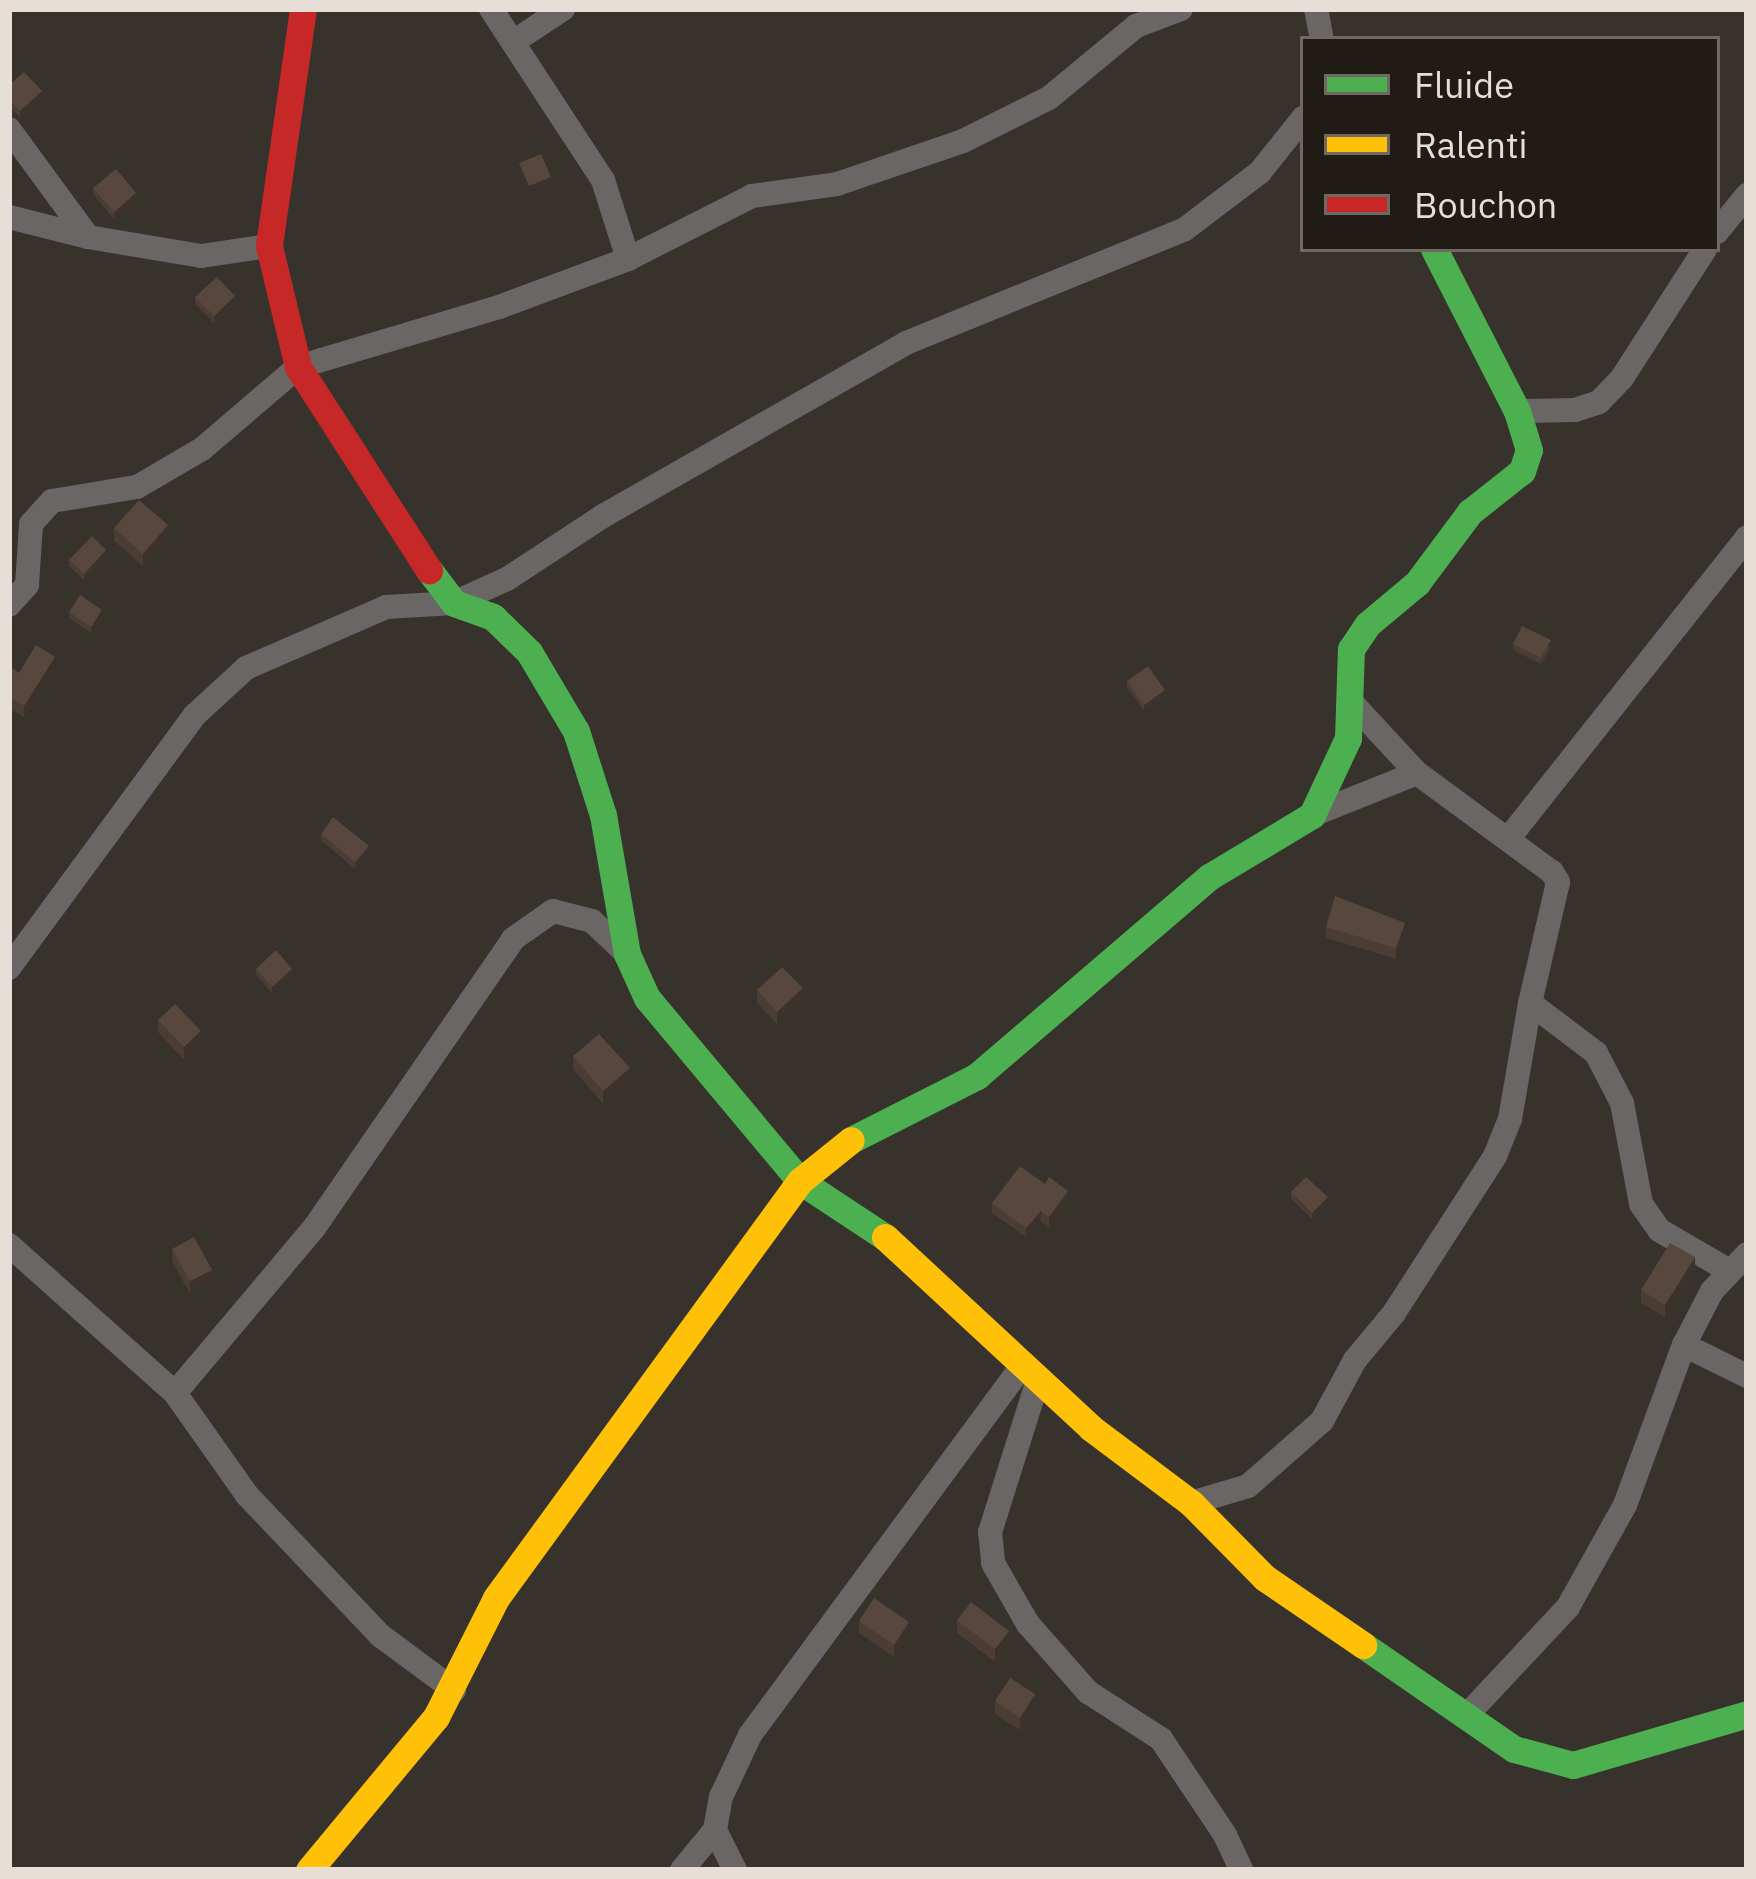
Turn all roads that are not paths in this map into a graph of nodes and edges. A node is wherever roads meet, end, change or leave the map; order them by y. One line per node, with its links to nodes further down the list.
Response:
1 (303, 9): 12 (street)
2 (491, 9): 5 (street)
3 (563, 9): 5 (street)
4 (1181, 9): 15 (street)
5 (513, 42): 15 (street)
6 (1300, 122): 19 (street)
7 (9, 129): 11 (street)
8 (1747, 195): 10 (street)
9 (9, 217): 11 (street)
10 (1720, 228)
11 (88, 238): 12 (street)
12 (268, 246): 16 (street)
13 (1436, 252): 17 (street)
14 (1703, 252): 17 (street)
15 (628, 260): 16 (street)
16 (298, 367): 19 (street); 20 (street)
17 (1517, 412): 21 (street)
18 (1747, 537): 24 (street)
19 (454, 603): 25 (street); 26 (street)
20 (9, 605)
21 (1353, 704): 22 (street); 23 (street)
22 (1418, 773): 23 (street); 24 (street)
23 (1312, 815): 28 (street)
24 (1508, 839): 27 (street)
25 (627, 954): 28 (street); 34 (street)
26 (9, 968)
27 (1530, 1003): 30 (street); 35 (street)
28 (800, 1181): 32 (street); 36 (street)
29 (9, 1245): 34 (street)
30 (1737, 1262): 31 (street)
31 (1684, 1345): 33 (street); 38 (street)
32 (1031, 1372): 35 (street); 39 (street); 43 (street)
33 (1747, 1376)
34 (175, 1393): 36 (street)
35 (1191, 1503): 38 (street)
36 (454, 1690): 40 (street)
37 (1747, 1714): 38 (street)
38 (1467, 1715)
39 (715, 1830): 41 (street); 42 (street)
40 (308, 1870)
41 (682, 1870)
42 (735, 1870)
43 (1241, 1870)

